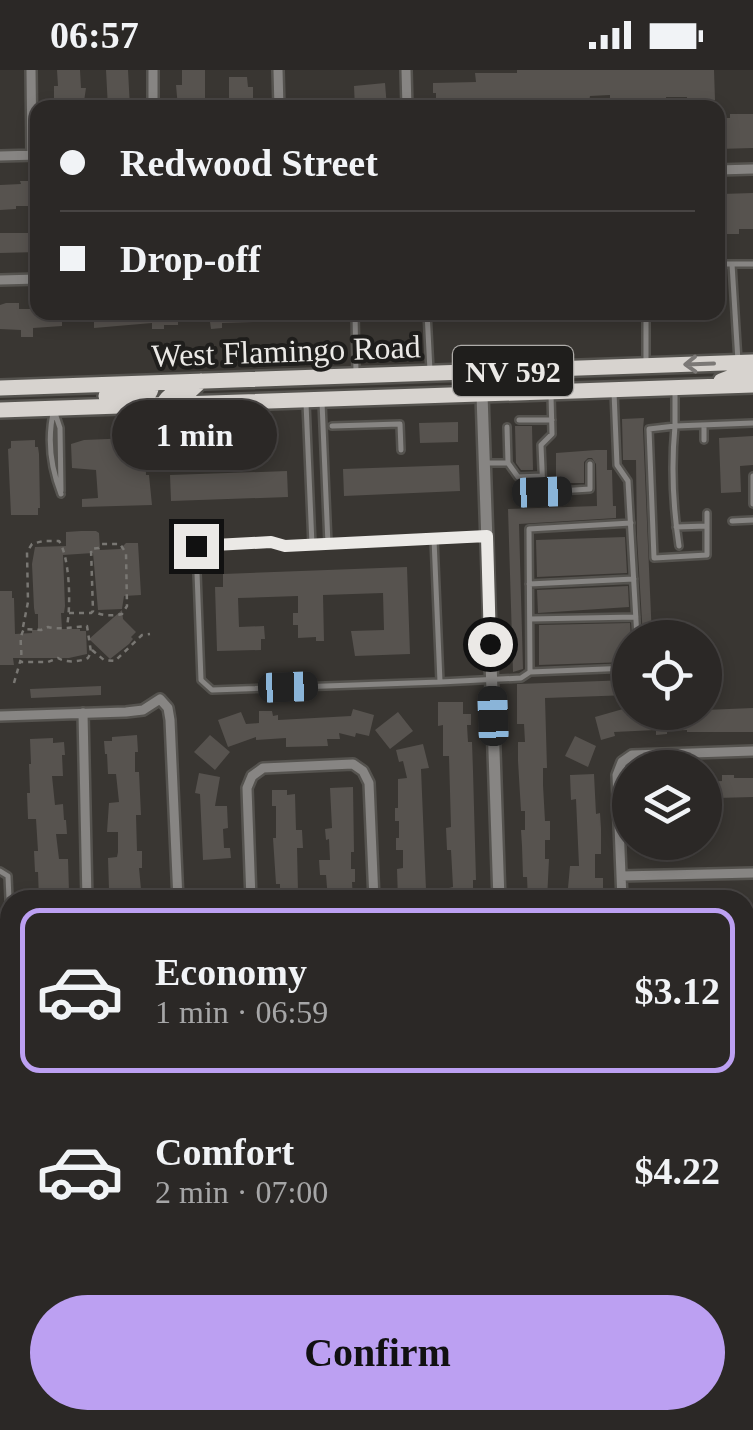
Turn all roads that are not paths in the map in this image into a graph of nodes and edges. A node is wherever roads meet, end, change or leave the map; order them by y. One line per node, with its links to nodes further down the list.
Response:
1 (31, 70): 5 (street)
2 (153, 70): 6 (street)
3 (278, 70): 7 (street)
4 (406, 70): 8 (street)
5 (32, 100)
6 (153, 100)
7 (279, 100)
8 (408, 100)
9 (30, 155): 10 (street)
10 (0, 156)
11 (753, 169): 12 (street)
12 (725, 170)
13 (725, 264): 14 (lane)
14 (732, 264): 15 (lane); 21 (lane)
15 (753, 264)
16 (30, 279): 17 (street)
17 (0, 280)
18 (354, 320): 28 (lane)
19 (427, 320): 25 (lane)
20 (646, 320): 22 (lane)
21 (746, 362): 22 (main road, West Flamingo Road / NV 592, one-way to 22)
22 (646, 366): 23 (main road, West Flamingo Road / NV 592); 34 (main road)
23 (566, 369): 24 (main road, West Flamingo Road / NV 592); 36 (main road); 38 (main road)
24 (473, 372): 25 (main road, West Flamingo Road / NV 592); 39 (main road)
25 (430, 374): 27 (main road, West Flamingo Road / NV 592)
26 (753, 374): 32 (main road)
27 (380, 375): 28 (main road, West Flamingo Road / NV 592); 40 (main road)
28 (356, 376): 29 (main road, West Flamingo Road / NV 592)
29 (201, 381): 30 (main road, West Flamingo Road / NV 592); 43 (main road)
30 (153, 384): 33 (main road, West Flamingo Road / NV 592); 44 (main road)
31 (753, 385): 32 (main road, West Flamingo Road / NV 592)
32 (708, 386): 35 (main road, West Flamingo Road / NV 592)
33 (0, 388)
34 (647, 388): 35 (main road, West Flamingo Road / NV 592); 36 (main road, West Flamingo Road / NV 592)
35 (675, 388): 51 (lane)
36 (606, 390): 37 (main road, West Flamingo Road / NV 592); 65 (lane)
37 (551, 392): 38 (main road, West Flamingo Road / NV 592); 47 (lane)
38 (482, 394): 39 (main road, West Flamingo Road / NV 592); 56 (street)
39 (422, 396): 40 (main road, West Flamingo Road / NV 592)
40 (396, 397): 41 (main road, West Flamingo Road / NV 592)
41 (314, 400): 42 (main road, West Flamingo Road / NV 592); 70 (lane); 71 (lane)
42 (209, 404): 43 (main road, West Flamingo Road / NV 592); 55 (lane)
43 (163, 405): 44 (main road, West Flamingo Road / NV 592)
44 (54, 408): 44 (lane); 45 (main road, West Flamingo Road / NV 592)
45 (0, 410)
46 (519, 420): 47 (lane)
47 (552, 420): 59 (lane)
48 (753, 423): 49 (lane)
49 (704, 424): 51 (lane); 53 (lane)
50 (332, 426): 54 (lane)
51 (675, 426): 66 (lane); 67 (lane)
52 (506, 427): 57 (lane)
53 (704, 440)
54 (401, 450)
55 (212, 456)
56 (484, 462): 57 (lane); 68 (street)
57 (508, 462): 59 (lane)
58 (590, 464): 59 (lane)
59 (542, 476)
60 (753, 476): 61 (lane)
61 (753, 504)
62 (707, 512): 66 (lane)
63 (753, 520): 64 (lane)
64 (732, 521)
65 (631, 524): 73 (lane); 74 (lane)
66 (707, 526): 67 (lane)
67 (676, 527): 72 (lane)
68 (487, 536): 69 (lane); 80 (street)
69 (434, 539): 70 (lane); 81 (lane)
70 (328, 544): 71 (lane)
71 (312, 545): 81 (lane)
72 (679, 546)
73 (634, 579): 74 (lane); 75 (lane)
74 (529, 584): 76 (lane)
75 (636, 617): 76 (lane); 77 (lane)
76 (530, 620): 79 (lane)
77 (636, 620)
78 (612, 669): 79 (lane)
79 (530, 672): 80 (lane)
80 (492, 680): 81 (lane); 91 (street)
81 (440, 682)
82 (83, 714): 83 (street); 87 (street); 88 (street)
83 (0, 716)
84 (753, 751): 86 (street)
85 (753, 873): 86 (street)
86 (621, 876): 92 (street)
87 (87, 890)
88 (178, 890)
89 (250, 890): 90 (street)
90 (374, 890)
91 (500, 890)
92 (622, 890)

